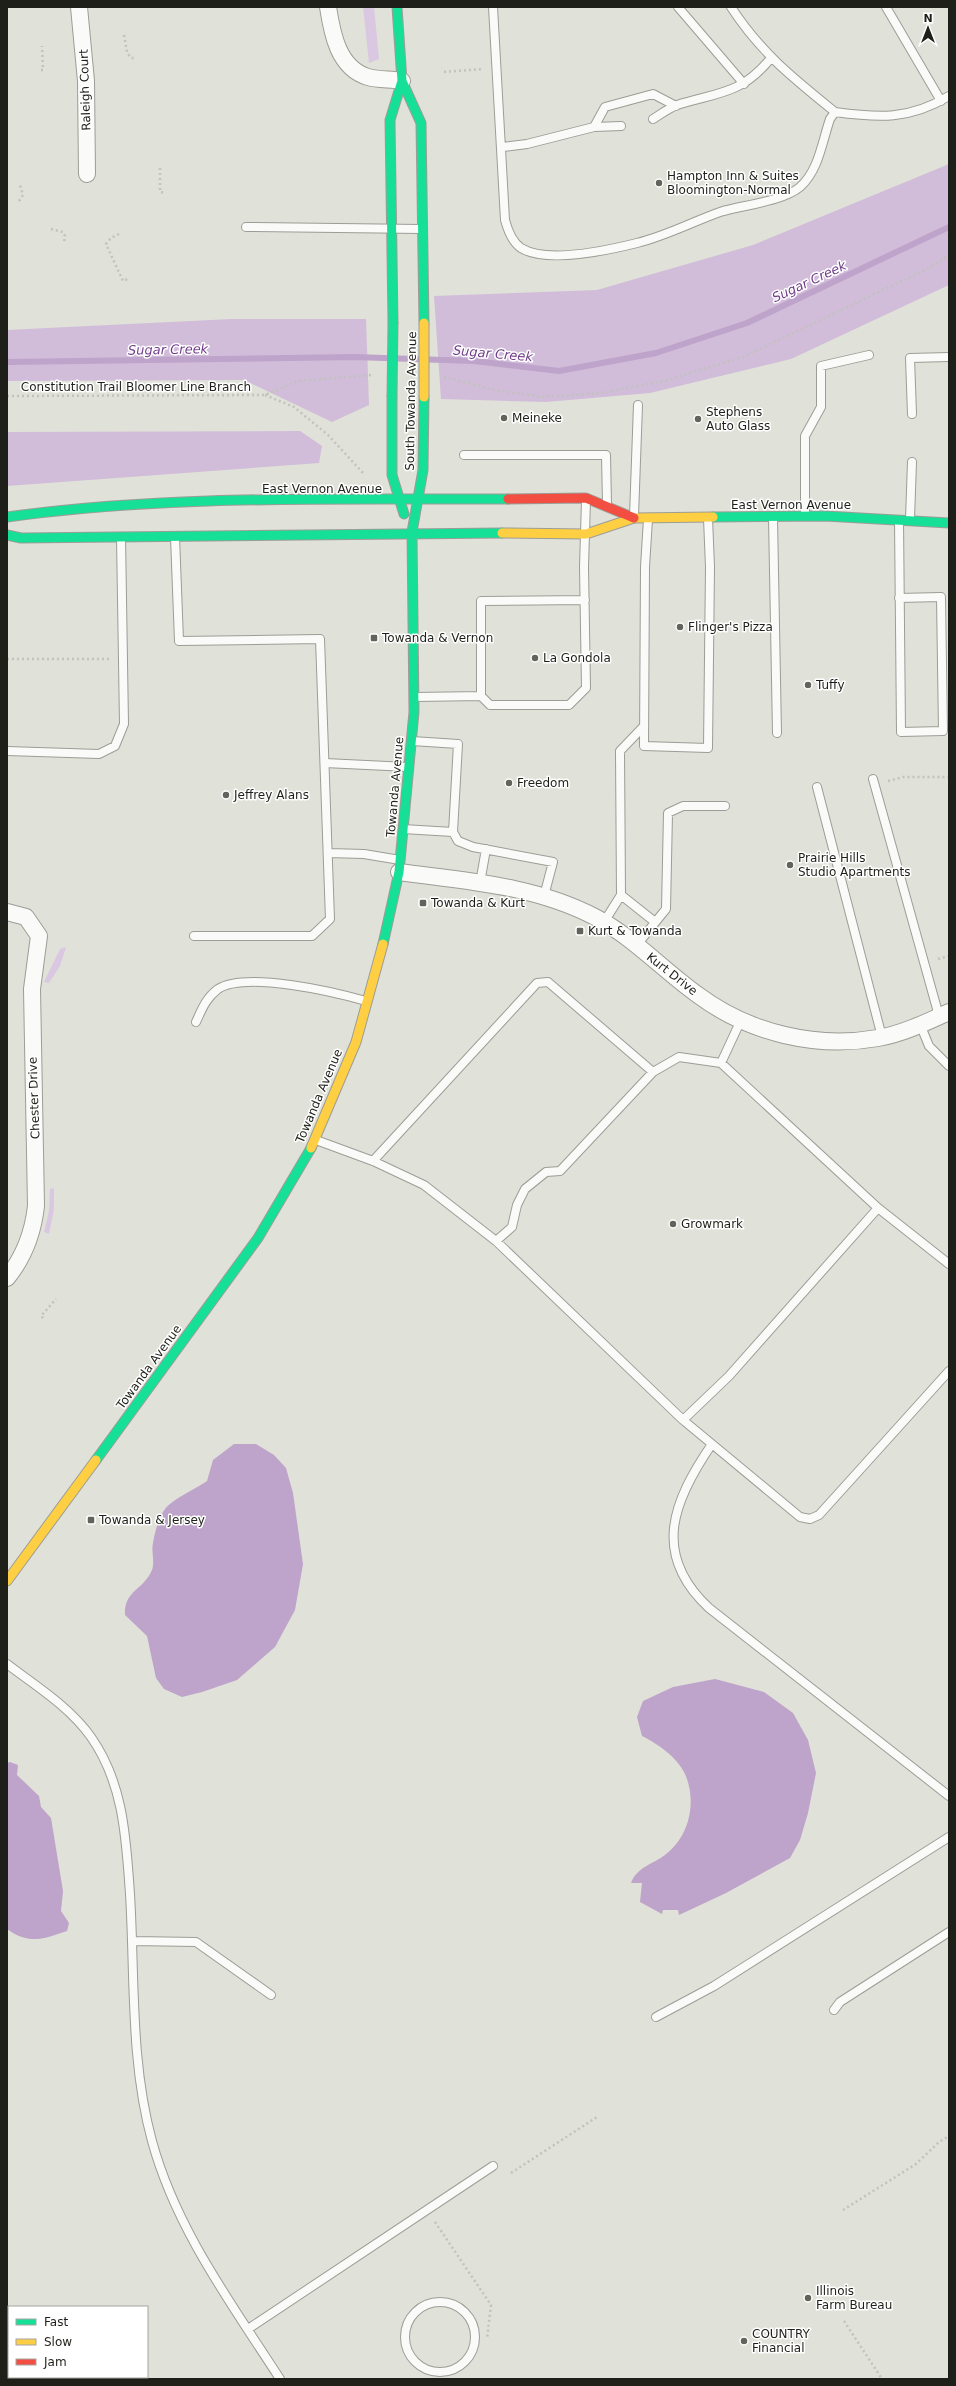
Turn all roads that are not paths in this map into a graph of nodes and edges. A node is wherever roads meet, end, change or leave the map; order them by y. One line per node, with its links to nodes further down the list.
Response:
1 (79, 7): 19 (street, Raleigh Court)
2 (328, 7): 9 (street)
3 (397, 7): 9 (main road, South Towanda Avenue)
4 (493, 7): 18 (lane)
5 (678, 7): 10 (lane)
6 (731, 7): 8 (lane)
7 (886, 7): 12 (lane)
8 (770, 58): 10 (lane); 14 (lane)
9 (402, 81): 21 (main road, South Towanda Avenue); 22 (main road, South Towanda Avenue)
10 (744, 84): 13 (lane)
11 (949, 96): 12 (lane)
12 (941, 101): 14 (lane)
13 (676, 106): 15 (lane); 17 (lane)
14 (835, 112): 18 (lane)
15 (653, 119)
16 (620, 126): 17 (lane)
17 (594, 127): 18 (lane)
18 (502, 148)
19 (87, 174)
20 (246, 227): 21 (lane)
21 (390, 228): 22 (lane); 30 (main road, South Towanda Avenue, bridge)
22 (422, 229): 31 (main road, South Towanda Avenue, bridge)
23 (869, 355): 34 (lane)
24 (949, 357): 26 (lane)
25 (638, 405): 37 (lane)
26 (912, 414)
27 (464, 455): 32 (lane)
28 (912, 462): 40 (lane)
29 (586, 498): 31 (main road, East Vernon Avenue); 32 (main road, East Vernon Avenue); 44 (lane)
30 (399, 501): 31 (main road, East Vernon Avenue); 35 (main road, East Vernon Avenue); 43 (main road, South Towanda Avenue)
31 (418, 501): 43 (main road, South Towanda Avenue)
32 (607, 508): 37 (main road, East Vernon Avenue); 42 (lane)
33 (773, 516): 34 (main road, East Vernon Avenue); 36 (main road, East Vernon Avenue); 53 (lane)
34 (805, 516): 39 (main road, East Vernon Avenue)
35 (7, 517)
36 (708, 517): 38 (main road, East Vernon Avenue); 52 (lane)
37 (634, 518): 38 (main road, East Vernon Avenue); 42 (main road, East Vernon Avenue)
38 (648, 518): 52 (lane)
39 (899, 519): 40 (main road, East Vernon Avenue); 48 (lane)
40 (910, 520): 41 (main road, East Vernon Avenue)
41 (949, 523)
42 (608, 527): 44 (main road, East Vernon Avenue)
43 (412, 532): 44 (main road, East Vernon Avenue); 46 (main road, East Vernon Avenue); 51 (main road, Towanda Avenue)
44 (586, 534): 49 (lane)
45 (7, 535): 47 (main road, East Vernon Avenue)
46 (175, 536): 47 (main road, East Vernon Avenue); 56 (lane)
47 (120, 537): 55 (lane)
48 (899, 598): 48 (lane)
49 (585, 600): 50 (lane); 50 (lane)
50 (481, 696): 51 (lane)
51 (414, 697): 54 (main road, Towanda Avenue)
52 (644, 726): 67 (lane)
53 (777, 733)
54 (412, 741): 57 (main road, Towanda Avenue); 62 (lane)
55 (7, 752)
56 (324, 763): 57 (lane); 64 (lane)
57 (409, 767): 61 (main road, Towanda Avenue)
58 (874, 782): 75 (lane)
59 (817, 787): 79 (lane)
60 (725, 806): 71 (lane)
61 (403, 829): 62 (lane); 65 (main road, Towanda Avenue)
62 (453, 832): 63 (lane)
63 (486, 849): 66 (lane); 68 (lane)
64 (328, 853): 65 (lane); 72 (lane)
65 (400, 866): 66 (street, Kurt Drive); 74 (main road, Towanda Avenue)
66 (480, 883): 68 (street, Kurt Drive)
67 (620, 895): 70 (lane); 71 (lane)
68 (544, 896): 70 (street, Kurt Drive)
69 (7, 912): 88 (street, Chester Drive)
70 (604, 922): 73 (street, Kurt Drive)
71 (655, 922): 73 (lane)
72 (194, 936)
73 (636, 946): 76 (street, Kurt Drive)
74 (367, 1001): 77 (lane); 83 (main road, Towanda Avenue)
75 (944, 1014): 78 (street, Kurt Drive)
76 (741, 1020): 79 (street, Kurt Drive); 80 (lane)
77 (196, 1022)
78 (920, 1024): 79 (street, Kurt Drive); 81 (lane)
79 (882, 1037)
80 (721, 1063): 82 (lane); 85 (lane)
81 (949, 1066)
82 (653, 1072): 84 (lane); 86 (lane)
83 (316, 1140): 84 (lane); 92 (main road, Towanda Avenue)
84 (373, 1160): 86 (lane)
85 (878, 1208): 87 (lane); 90 (lane)
86 (496, 1241): 90 (lane)
87 (949, 1264)
88 (7, 1278)
89 (949, 1371): 91 (lane)
90 (683, 1420): 91 (lane)
91 (712, 1444): 94 (lane)
92 (7, 1581)
93 (7, 1664): 97 (lane)
94 (949, 1796)
95 (949, 1837): 100 (lane)
96 (949, 1932): 99 (lane)
97 (133, 1941): 98 (lane); 102 (lane)
98 (271, 1994)
99 (834, 2010)
100 (656, 2017)
101 (493, 2166): 102 (lane)
102 (248, 2329): 104 (lane)
103 (433, 2371): 103 (lane); 105 (lane)
104 (280, 2379)
105 (429, 2379)

